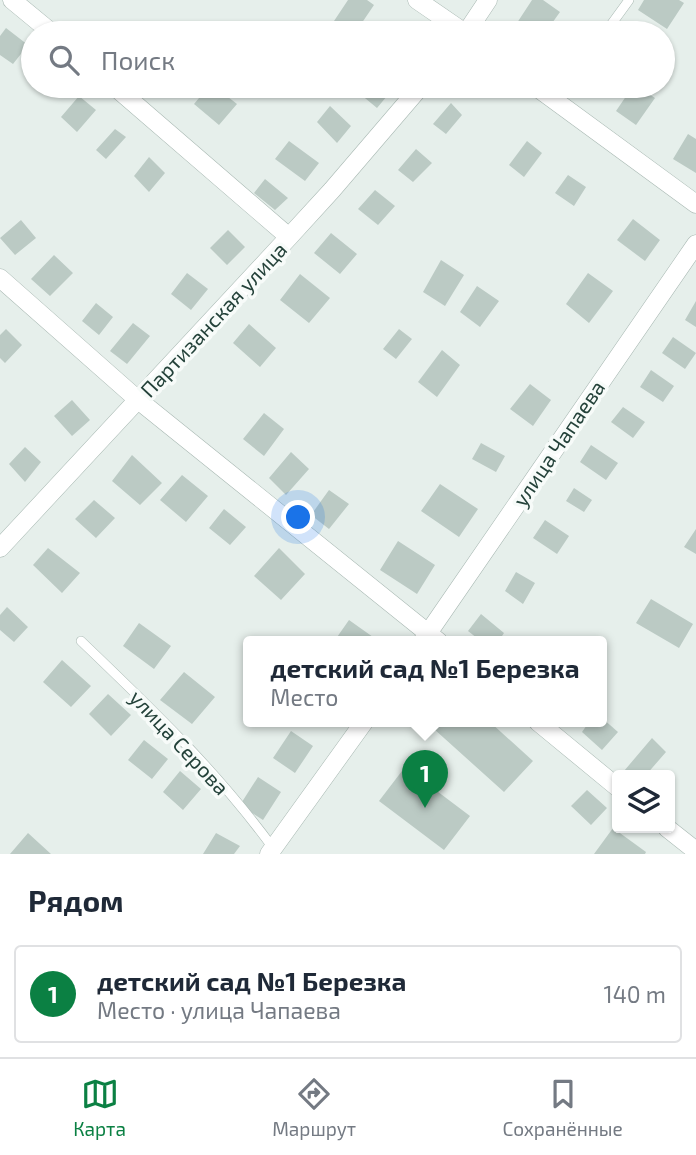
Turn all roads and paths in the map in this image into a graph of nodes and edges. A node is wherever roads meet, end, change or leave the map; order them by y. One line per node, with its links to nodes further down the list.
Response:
1 (12, 0): 5 (street)
2 (417, 0): 6 (street)
3 (488, 0): 7 (street)
4 (629, 0): 8 (lane)
5 (37, 21)
6 (448, 21)
7 (473, 21)
8 (614, 21)
9 (128, 98): 15 (street)
10 (411, 98): 15 (street, Партизанская улица)
11 (552, 98): 13 (street)
12 (560, 98): 13 (lane)
13 (557, 102): 14 (street)
14 (696, 204)
15 (289, 237): 18 (street, Партизанская улица)
16 (696, 244): 21 (street, улица Чапаева)
17 (0, 278): 18 (street)
18 (137, 399): 19 (street, Партизанская улица); 20 (street)
19 (0, 548)
20 (426, 636)
21 (432, 636)
22 (81, 641): 27 (lane, улица Серова)
23 (360, 727): 27 (street)
24 (544, 727): 25 (street)
25 (612, 783)
26 (673, 833): 28 (street)
27 (271, 851)
28 (696, 851)

